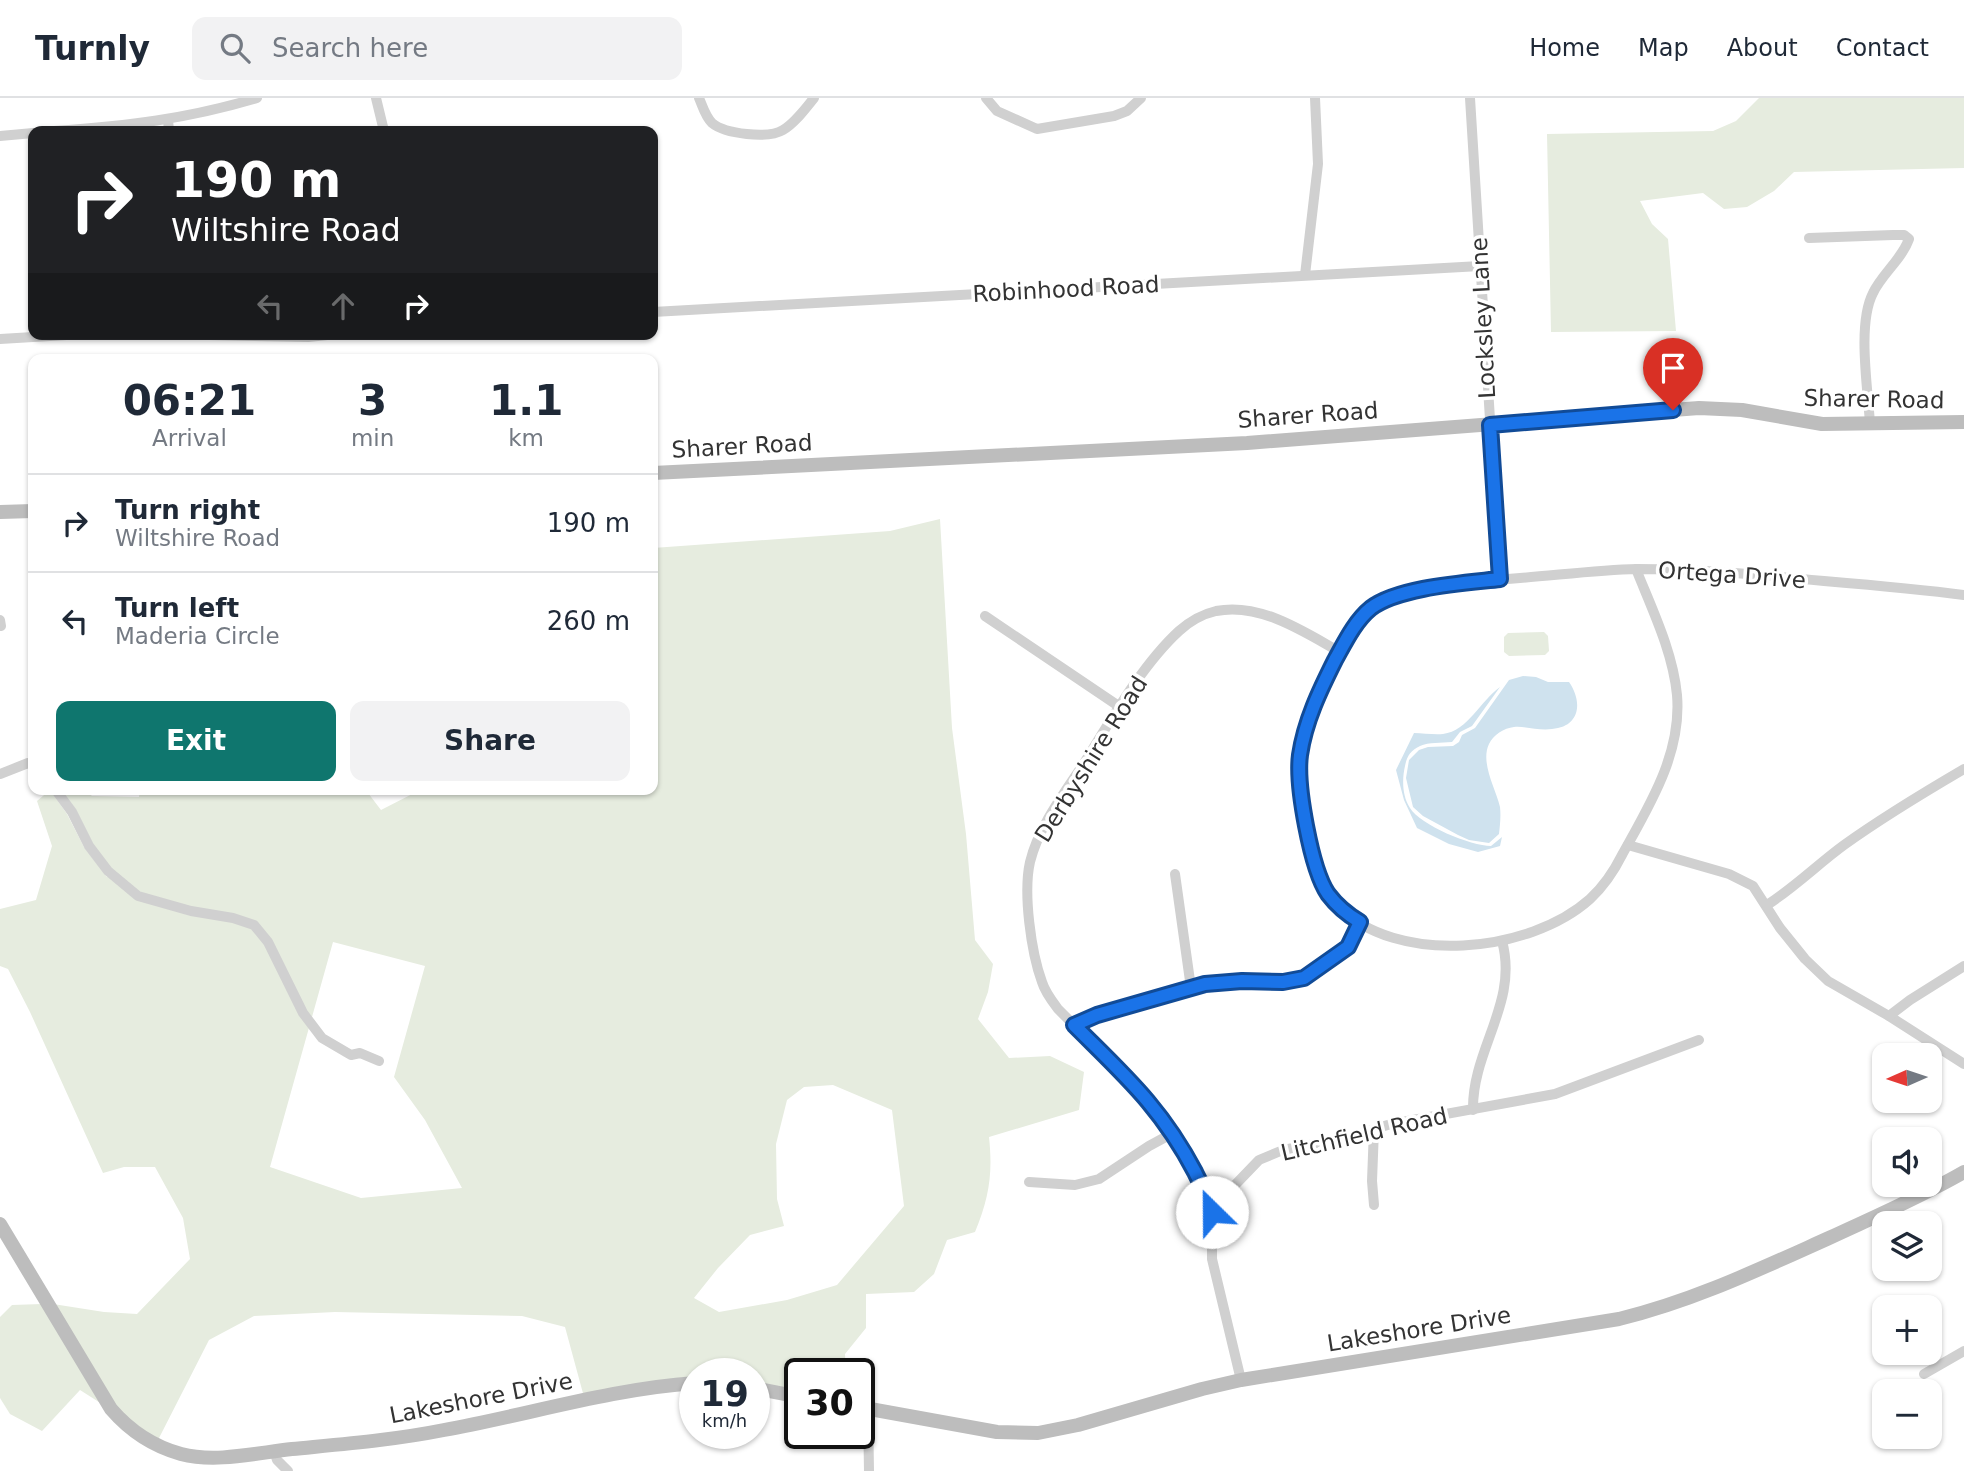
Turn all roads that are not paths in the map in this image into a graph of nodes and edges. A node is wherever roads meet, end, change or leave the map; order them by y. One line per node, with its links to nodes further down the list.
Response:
1 (257, 98): 9 (street)
2 (376, 98): 10 (street)
3 (699, 98): 4 (street)
4 (814, 98)
5 (986, 98): 6 (street)
6 (1140, 98)
7 (1315, 98): 15 (street)
8 (1470, 98): 14 (street, Locksley Lane)
9 (169, 126)
10 (383, 126)
11 (28, 133): 12 (street)
12 (0, 136)
13 (1809, 238): 20 (street)
14 (1480, 266): 15 (street, Robinhood Road); 21 (street, Locksley Lane)
15 (1305, 275): 16 (street, Robinhood Road)
16 (658, 312)
17 (28, 337): 18 (street)
18 (0, 339)
19 (1964, 422): 20 (street, Sharer Road)
20 (1870, 424): 21 (street, Sharer Road)
21 (1490, 425): 22 (street, Sharer Road); 26 (street, Locksley Lane)
22 (658, 473)
23 (28, 510): 24 (street)
24 (0, 512)
25 (1636, 569): 26 (street, Ortega Drive); 27 (street, Ortega Drive); 37 (street, Ortega Drive)
26 (1500, 579): 31 (street, Ortega Drive)
27 (1964, 595)
28 (985, 616): 32 (street)
29 (0, 620): 30 (street)
30 (1, 626)
31 (1340, 652): 32 (street, Derbyshire Road); 40 (street, Ortega Drive)
32 (1120, 707): 45 (street, Derbyshire Road)
33 (28, 762): 35 (street)
34 (1964, 769): 39 (street)
35 (0, 774)
36 (59, 795): 47 (street)
37 (1628, 845): 39 (street); 41 (street, Ortega Drive)
38 (1175, 874): 43 (street)
39 (1767, 905): 44 (street)
40 (1360, 922): 41 (street, Ortega Drive); 43 (street)
41 (1502, 941): 49 (street)
42 (1964, 965): 44 (street)
43 (1191, 988): 45 (street)
44 (1889, 1016): 48 (street)
45 (1074, 1025): 51 (street, Derbyshire Road)
46 (1699, 1040): 49 (street, Litchfield Road)
47 (379, 1062)
48 (1964, 1064)
49 (1474, 1110): 50 (street, Litchfield Road)
50 (1374, 1129): 54 (street); 55 (street, Litchfield Road)
51 (1173, 1133): 53 (street); 55 (street, Derbyshire Road)
52 (1964, 1172): 59 (street, Lakeshore Drive)
53 (1029, 1182)
54 (1374, 1205)
55 (1211, 1222): 59 (street)
56 (0, 1224): 63 (street, Lakeshore Drive)
57 (1964, 1351): 58 (street)
58 (1924, 1374)
59 (1241, 1380): 61 (street, Lakeshore Drive)
60 (679, 1385): 63 (street, Lakeshore Drive)
61 (875, 1410)
62 (867, 1449): 65 (street)
63 (274, 1451): 64 (street)
64 (288, 1471)
65 (869, 1471)

